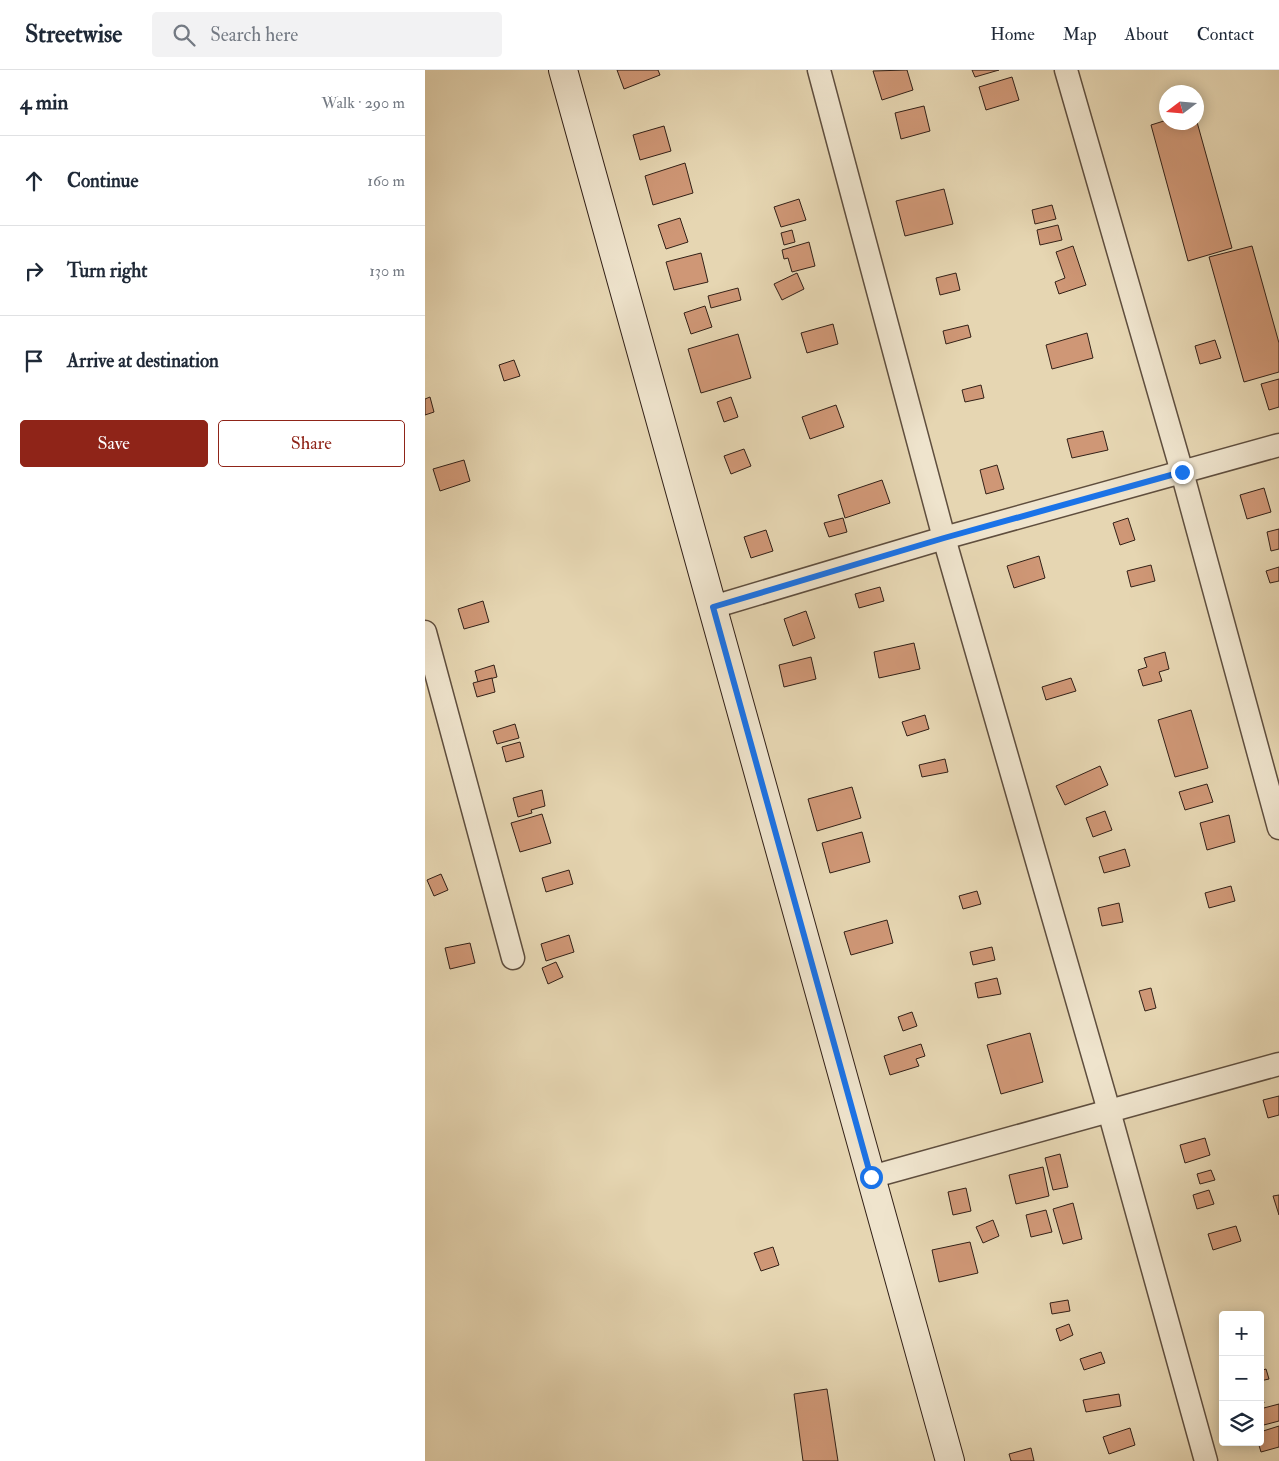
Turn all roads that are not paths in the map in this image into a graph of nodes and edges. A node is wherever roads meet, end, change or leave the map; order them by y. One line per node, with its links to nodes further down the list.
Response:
1 (563, 70): 7 (main road)
2 (819, 70): 6 (street)
3 (1066, 70): 5 (street)
4 (1279, 446): 5 (street)
5 (1182, 472): 6 (street); 9 (street)
6 (944, 538): 7 (street); 12 (street)
7 (713, 607): 13 (main road)
8 (425, 632): 10 (street)
9 (1279, 828)
10 (513, 958)
11 (1279, 1064): 12 (street)
12 (1109, 1111): 13 (street); 15 (street)
13 (871, 1177): 14 (main road)
14 (950, 1461)
15 (1206, 1461)

